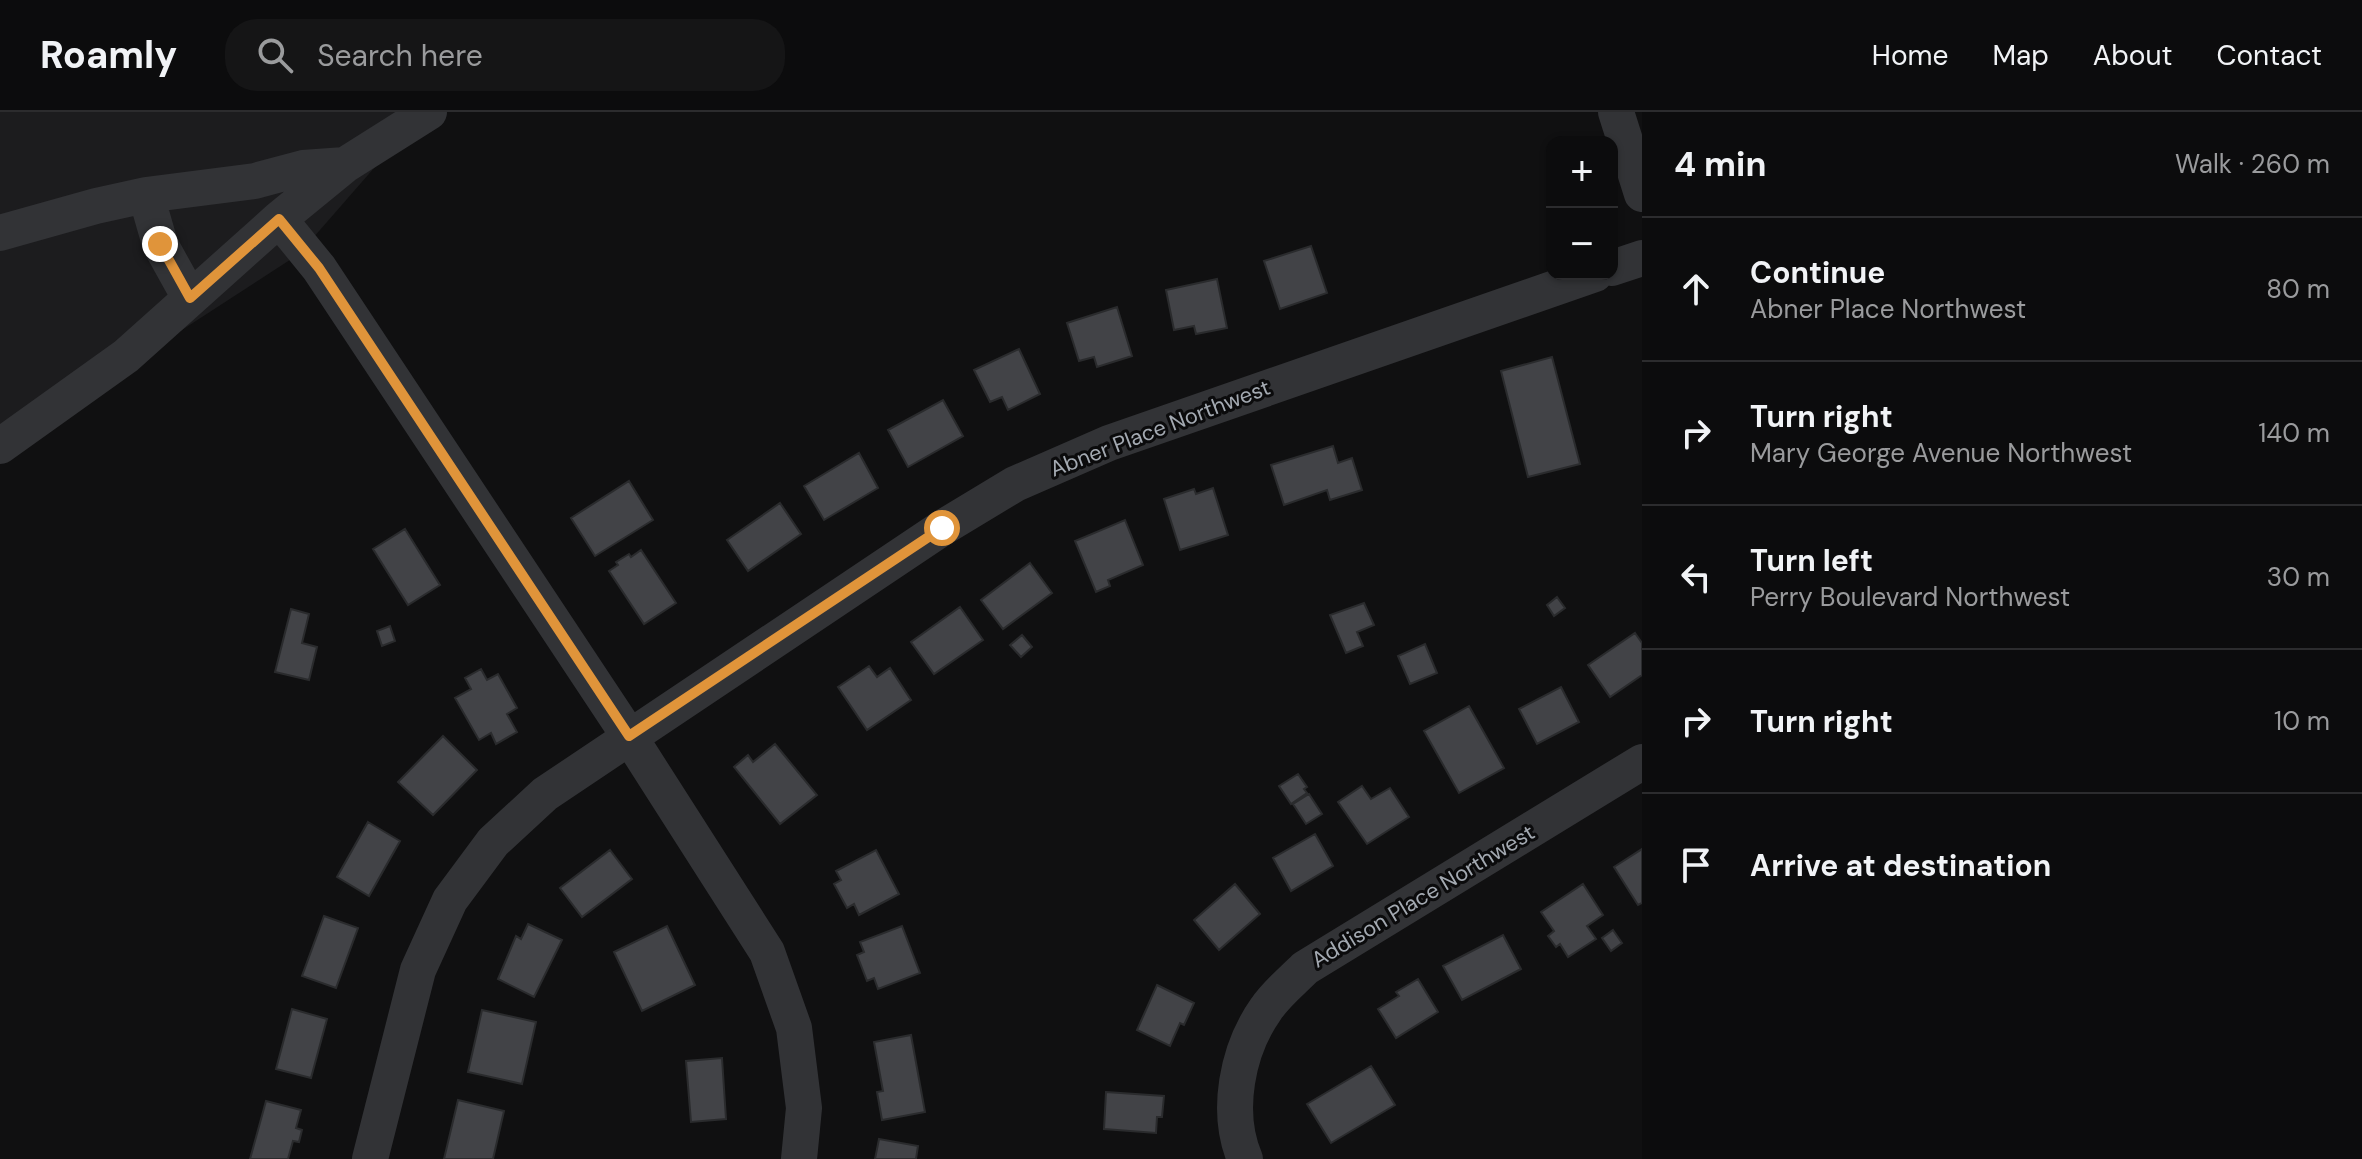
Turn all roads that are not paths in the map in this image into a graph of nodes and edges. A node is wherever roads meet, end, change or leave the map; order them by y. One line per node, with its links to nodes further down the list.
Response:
1 (429, 112): 3 (street)
2 (1616, 112): 4 (street)
3 (345, 165): 5 (street); 6 (street)
4 (1642, 194)
5 (146, 195): 7 (street); 11 (street)
6 (279, 219): 11 (street); 13 (street)
7 (0, 233)
8 (1642, 258): 9 (street)
9 (1618, 266)
10 (1578, 280): 13 (street, Abner Place Northwest)
11 (190, 298): 12 (street)
12 (0, 446)
13 (629, 736): 15 (street, Abner Place Northwest); 16 (street)
14 (1642, 762): 17 (street, Addison Place Northwest)
15 (370, 1159)
16 (799, 1159)
17 (1245, 1159)

